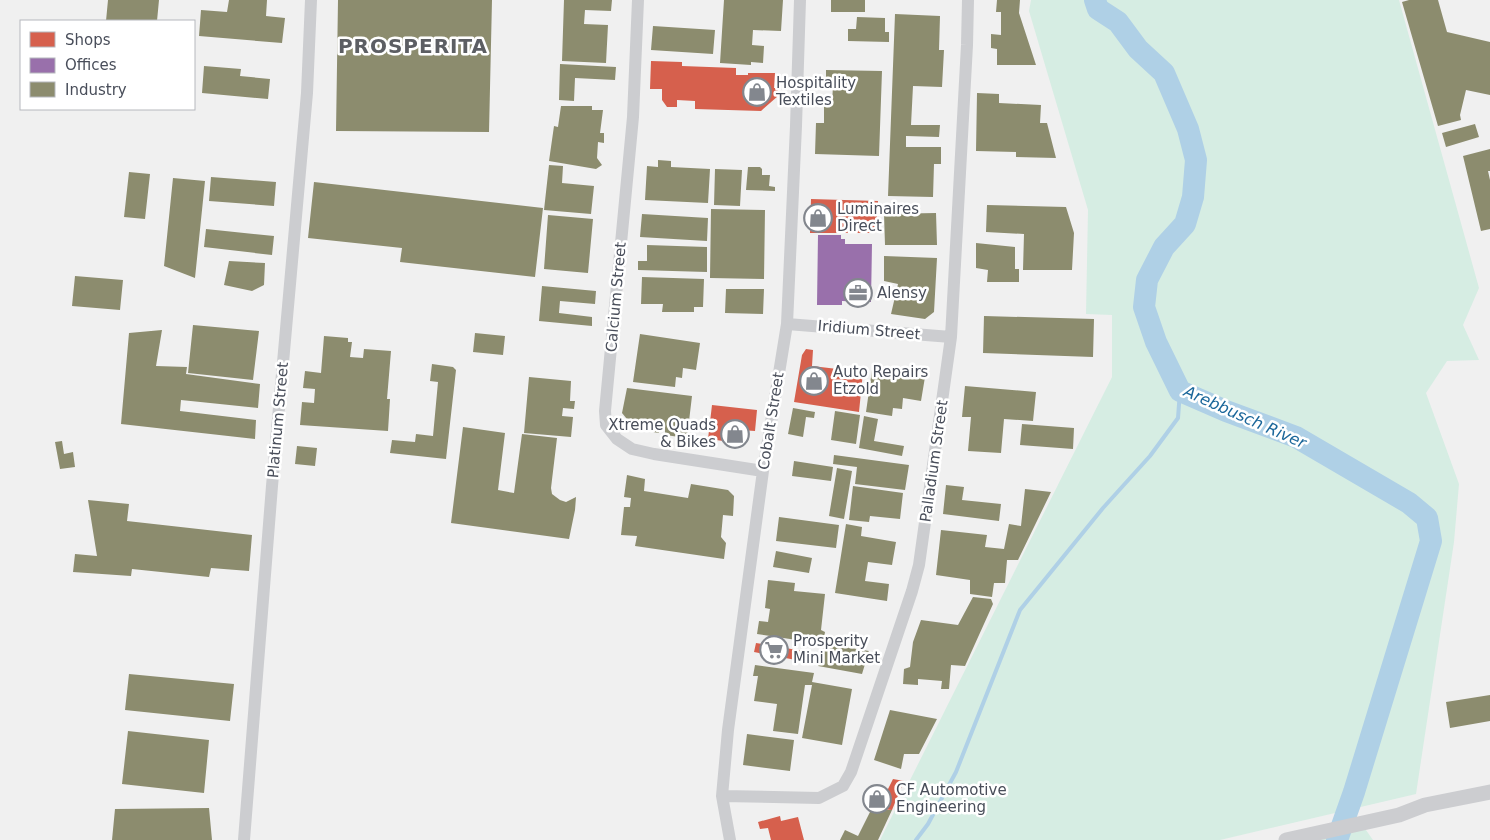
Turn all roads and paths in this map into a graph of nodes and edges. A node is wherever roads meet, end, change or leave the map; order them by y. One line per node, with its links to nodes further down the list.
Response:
1 (311, 0): 12 (street, Platinum Street)
2 (638, 0): 7 (street, Calcium Street)
3 (800, 0): 5 (street, Cobalt Street)
4 (968, 0): 6 (street, Palladium Street)
5 (787, 324): 6 (street, Iridium Street); 7 (street, Cobalt Street)
6 (952, 337): 9 (street, Palladium Street)
7 (764, 471): 9 (street, Cobalt Street)
8 (1490, 792): 11 (street)
9 (722, 796): 13 (street, Cobalt Street)
10 (1490, 802): 11 (street)
11 (1399, 815): 14 (street)
12 (244, 840)
13 (730, 840)
14 (1286, 840)

